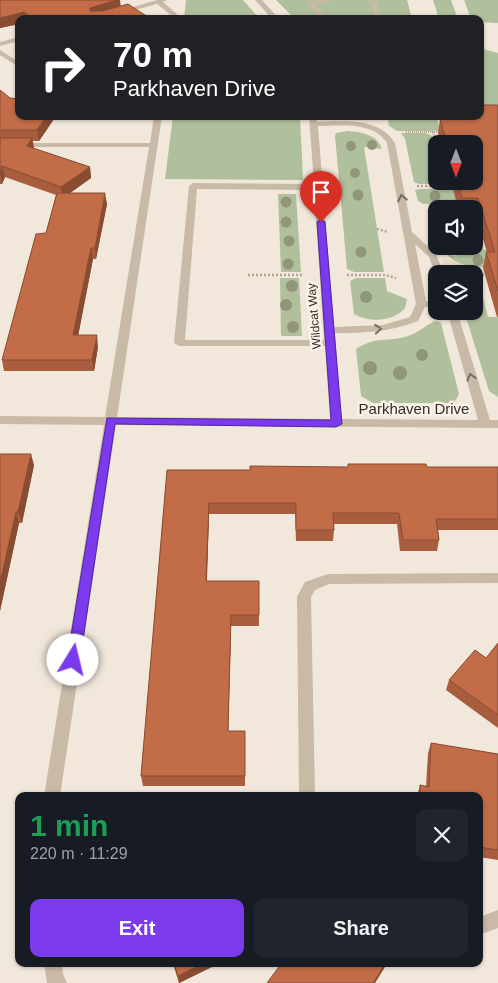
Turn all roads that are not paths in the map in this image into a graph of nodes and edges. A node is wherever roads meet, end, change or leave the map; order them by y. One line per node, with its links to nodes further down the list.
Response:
1 (258, 0): 7 (street)
2 (329, 0): 8 (street)
3 (371, 0): 9 (street)
4 (161, 1): 5 (street); 6 (street)
5 (110, 15)
6 (175, 15)
7 (272, 15)
8 (321, 15)
9 (377, 15)
10 (15, 40): 11 (street)
11 (0, 44)
12 (0, 52): 13 (street)
13 (15, 62)
14 (157, 120): 17 (street)
15 (313, 120): 18 (street, Wildcat Way); 19 (street, one-way to 15)
16 (0, 145): 17 (street)
17 (153, 145): 27 (street)
18 (318, 187): 24 (street, Wildcat Way); 25 (street)
19 (409, 234): 20 (street); 21 (street)
20 (436, 265)
21 (421, 304): 22 (street); 24 (street, one-way to 21)
22 (428, 304)
23 (455, 320): 29 (street, one-way to 23)
24 (329, 330): 25 (street, Wildcat Way)
25 (330, 343): 28 (street, Wildcat Way)
26 (0, 420): 27 (street, Parkhaven Drive)
27 (111, 421): 28 (street, Parkhaven Drive); 32 (street)
28 (336, 424): 29 (street, Parkhaven Drive)
29 (485, 424): 30 (street, Parkhaven Drive)
30 (498, 424)
31 (498, 578): 33 (street)
32 (53, 792)
33 (307, 792)
34 (498, 919): 35 (street)
35 (483, 925)
36 (53, 967): 37 (street)
37 (58, 983)

